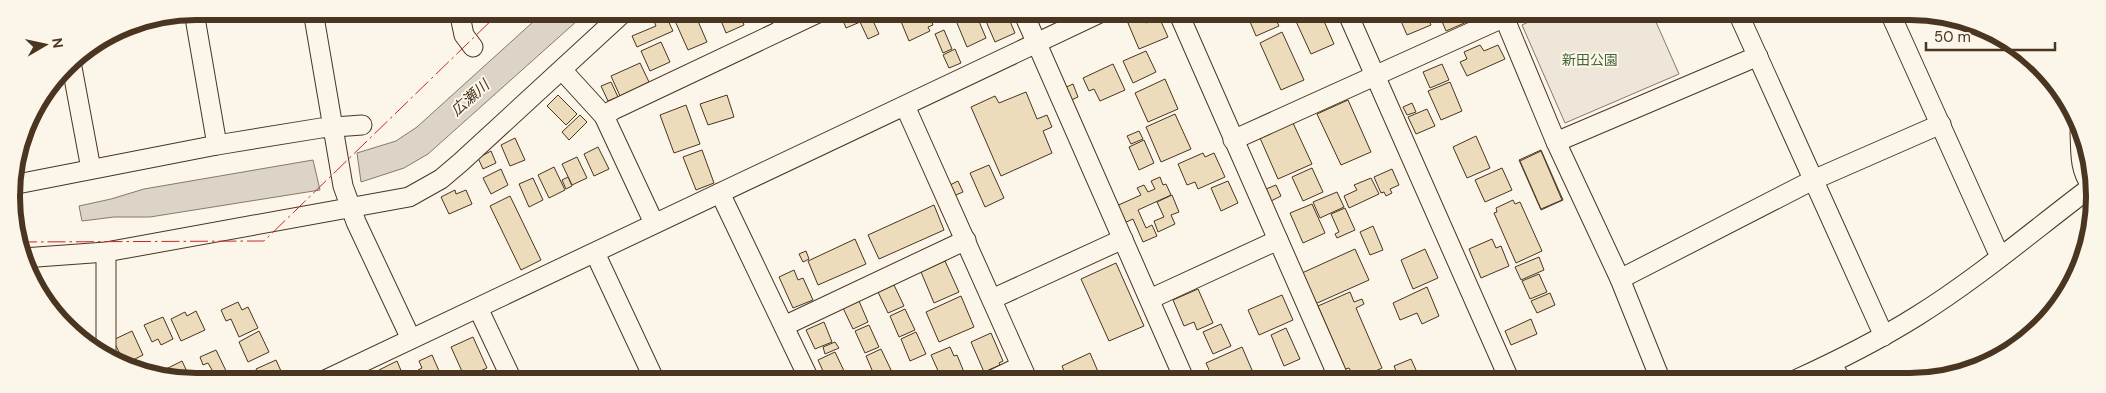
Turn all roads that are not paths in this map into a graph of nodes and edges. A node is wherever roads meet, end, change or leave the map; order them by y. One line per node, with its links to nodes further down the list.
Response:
1 (195, 20): 27 (street)
2 (315, 20): 24 (street)
3 (461, 20): 15 (street)
4 (615, 20): 17 (street)
5 (782, 20): 21 (street)
6 (1027, 20): 14 (street)
7 (1084, 20): 14 (street)
8 (1181, 20): 25 (street)
9 (1351, 20): 19 (street)
10 (1494, 20): 19 (street)
11 (1509, 20): 26 (street)
12 (1741, 20): 16 (street)
13 (1893, 20): 22 (street)
14 (1037, 41): 20 (street); 37 (street)
15 (473, 47)
16 (1758, 56): 26 (street); 31 (street)
17 (562, 70): 21 (street); 35 (street)
18 (73, 71): 29 (street)
19 (1375, 75): 25 (street); 60 (street)
20 (905, 106): 34 (street); 38 (street)
21 (604, 116): 36 (street)
22 (1941, 124): 31 (street); 42 (street)
23 (362, 125): 24 (street)
24 (334, 127): 27 (street); 35 (street)
25 (1233, 140): 39 (street)
26 (1556, 142): 44 (street)
27 (218, 145): 29 (street)
28 (2081, 156): 30 (street)
29 (92, 169): 32 (street)
30 (2084, 176)
31 (1813, 180): 44 (street); 49 (street)
32 (20, 183)
33 (2086, 190): 42 (street)
34 (720, 193): 36 (street); 48 (street)
35 (350, 209): 40 (street); 50 (street)
36 (654, 223): 41 (street)
37 (1123, 239): 45 (street); 46 (street)
38 (966, 240): 45 (street); 48 (street)
39 (1278, 240): 46 (street); 59 (street)
40 (106, 252): 43 (street); 51 (street)
41 (595, 253): 47 (street); 55 (street)
42 (2001, 256): 49 (street)
43 (31, 257)
44 (1620, 279): 61 (street)
45 (992, 299): 57 (street)
46 (1150, 299): 58 (street)
47 (478, 308): 50 (street); 54 (street)
48 (784, 326): 56 (street)
49 (1884, 336): 52 (street)
50 (411, 339): 53 (street)
51 (106, 348)
52 (1831, 364): 62 (street); 63 (street)
53 (359, 373)
54 (509, 373)
55 (652, 373)
56 (806, 373)
57 (1025, 373)
58 (1182, 373)
59 (1336, 373)
60 (1506, 373)
61 (1658, 373)
62 (1811, 373)
63 (1837, 373)

